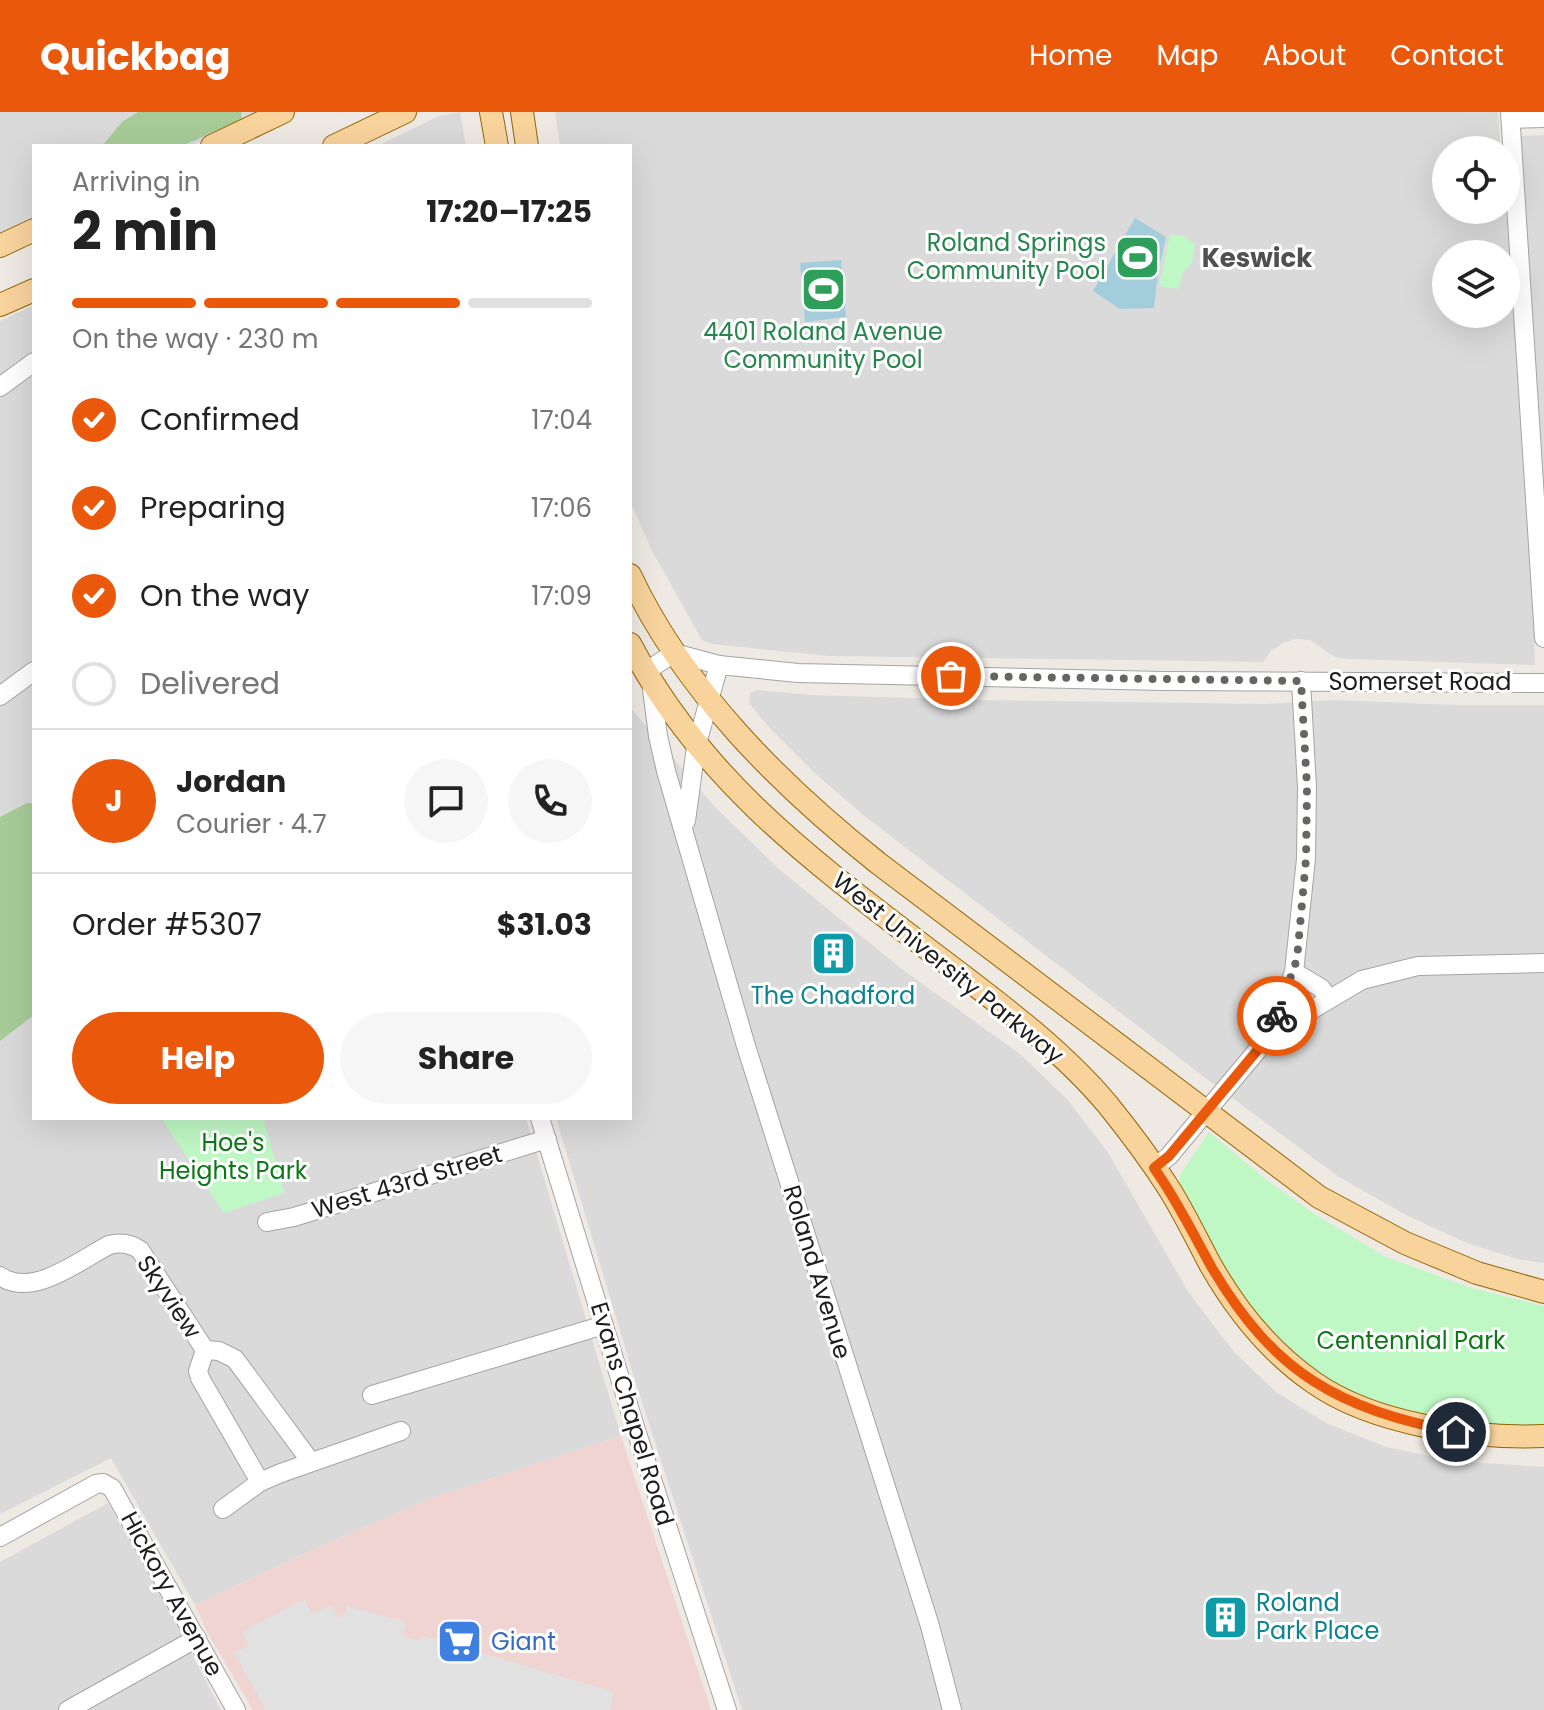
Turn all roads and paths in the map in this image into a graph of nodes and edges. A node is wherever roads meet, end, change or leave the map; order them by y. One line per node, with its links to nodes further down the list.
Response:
1 (283, 112): 7 (main road)
2 (405, 112): 8 (main road)
3 (491, 112): 9 (main road)
4 (522, 112): 10 (main road)
5 (1510, 116): 6 (street); 18 (street)
6 (1544, 118)
7 (216, 144)
8 (338, 144)
9 (497, 144)
10 (527, 144)
11 (32, 231): 12 (main road)
12 (0, 246)
13 (32, 291): 14 (main road)
14 (0, 305)
15 (32, 363): 16 (street)
16 (0, 387)
17 (632, 579): 20 (main road)
18 (1544, 638)
19 (632, 648): 23 (main road, Roland Avenue)
20 (674, 653): 21 (street, Somerset Road); 23 (street); 27 (main road)
21 (719, 665): 24 (street, Somerset Road); 27 (street, Roland Avenue)
22 (32, 672): 26 (street)
23 (648, 677): 28 (main road, West University Parkway); 29 (street, Roland Avenue)
24 (1301, 681): 25 (street, Somerset Road); 31 (street)
25 (1544, 683)
26 (0, 696)
27 (710, 697): 28 (street, Roland Avenue); 34 (main road, West University Parkway)
28 (696, 747): 29 (street, Roland Avenue); 37 (main road, West University Parkway)
29 (686, 832): 54 (street, Roland Avenue)
30 (1544, 963): 32 (street)
31 (1294, 972): 32 (street); 33 (street)
32 (1329, 999): 33 (street)
33 (1271, 1034): 34 (street)
34 (1205, 1113): 37 (street); 40 (main road, West University Parkway)
35 (541, 1120): 36 (street, Evans Chapel Road)
36 (547, 1139): 38 (street, West 43rd Street); 41 (street, Evans Chapel Road)
37 (1154, 1168): 45 (main road, West University Parkway)
38 (267, 1222)
39 (0, 1276): 42 (street, Skyview)
40 (1544, 1292)
41 (604, 1325): 43 (street); 53 (street, Evans Chapel Road)
42 (205, 1350): 46 (street, Skyview); 47 (street, Skyview)
43 (372, 1395)
44 (401, 1431): 46 (street)
45 (1544, 1436)
46 (311, 1462): 47 (street)
47 (260, 1482): 48 (street)
48 (223, 1509)
49 (0, 1537): 50 (street, Hickory Avenue)
50 (197, 1638): 51 (street); 52 (street, Hickory Avenue)
51 (68, 1710)
52 (236, 1710)
53 (727, 1710)
54 (952, 1710)

